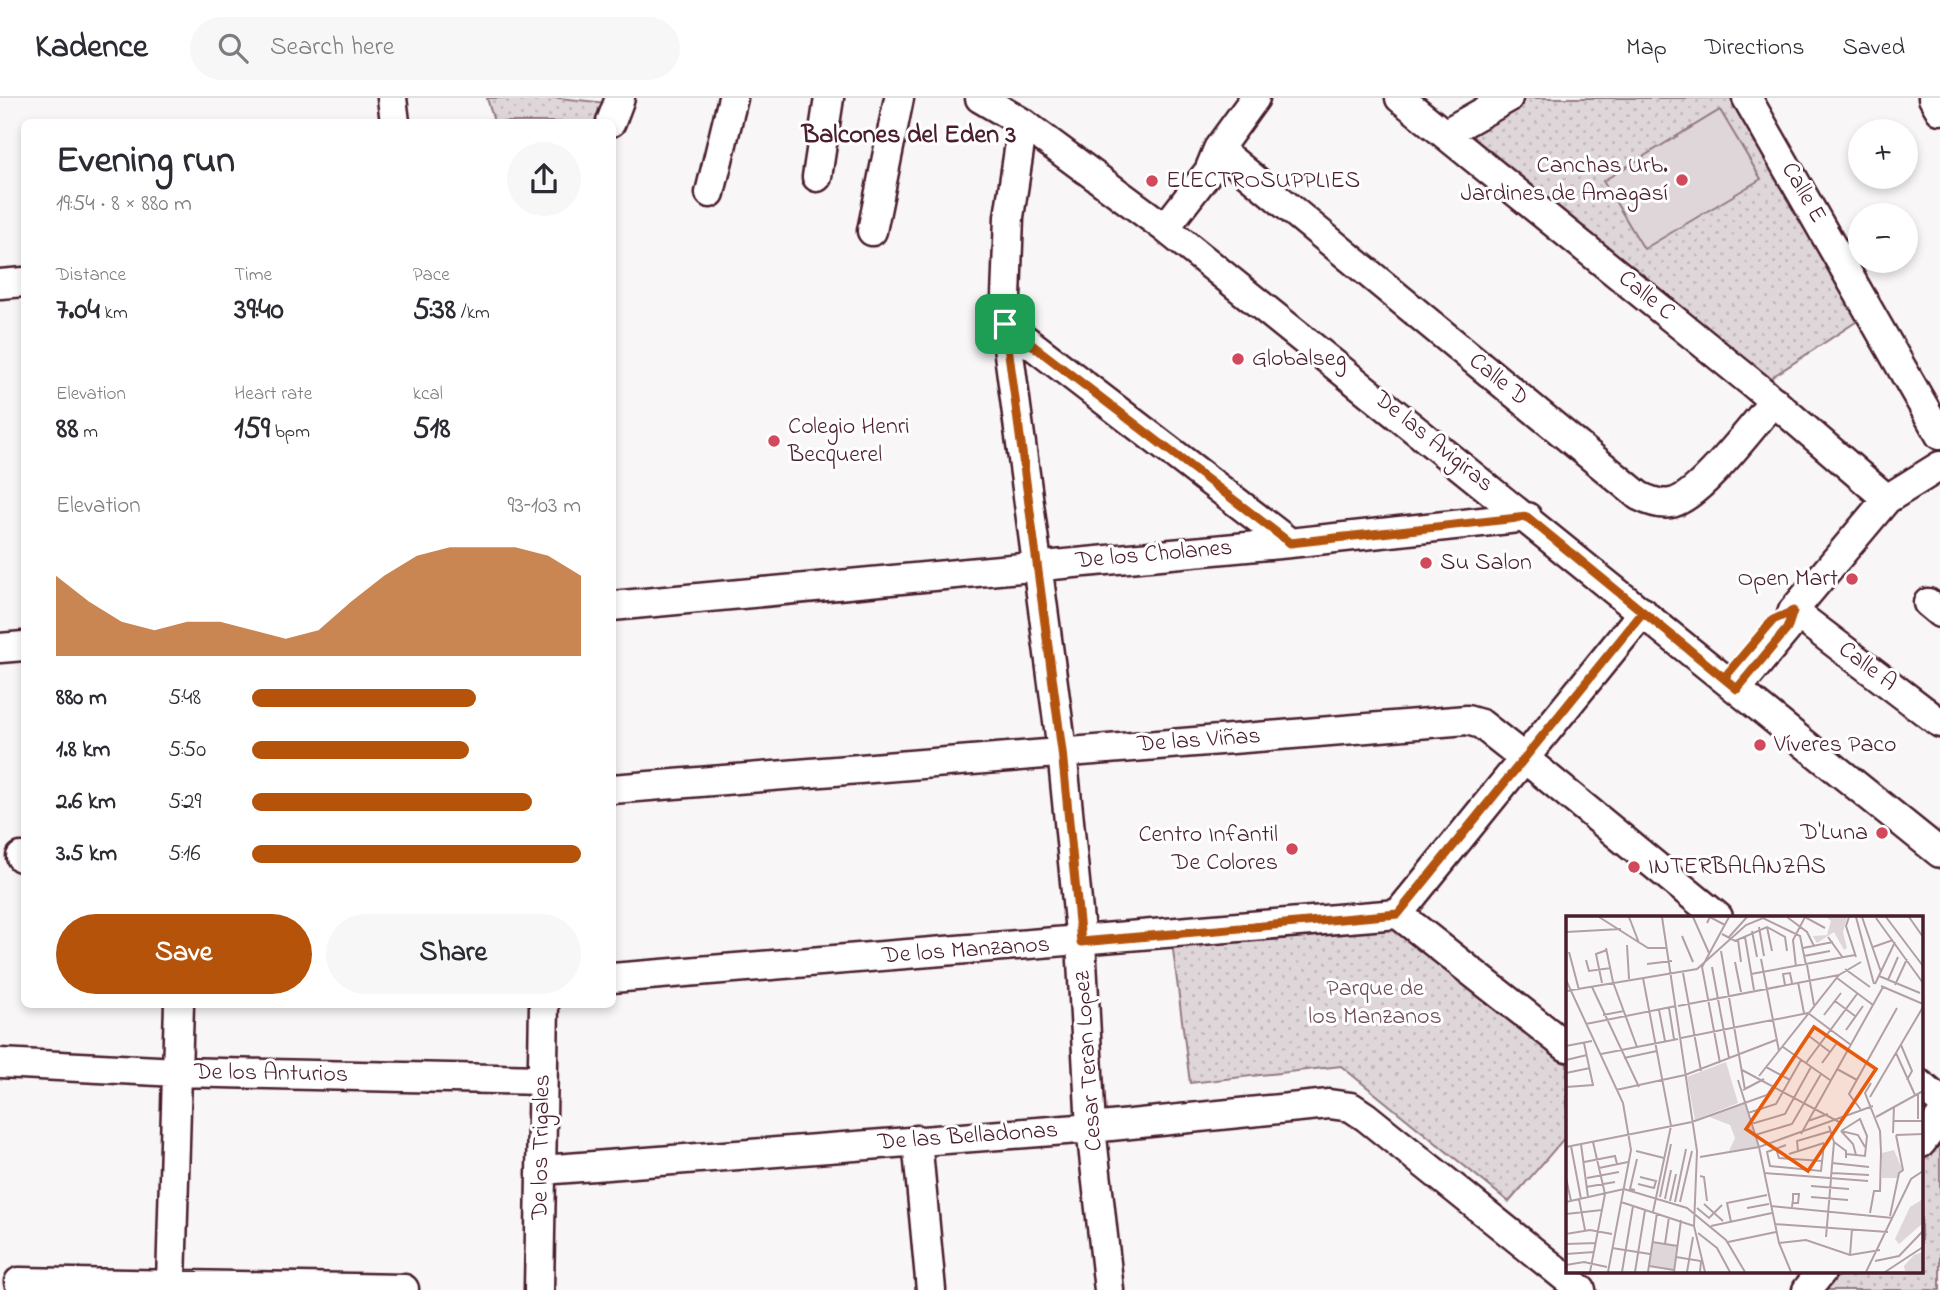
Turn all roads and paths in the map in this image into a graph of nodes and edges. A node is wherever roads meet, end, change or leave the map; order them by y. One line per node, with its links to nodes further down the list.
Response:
1 (392, 98): 13 (street)
2 (620, 98): 14 (street)
3 (733, 98): 19 (street)
4 (829, 98): 18 (street)
5 (899, 98): 21 (street)
6 (980, 98): 15 (street, De las Avigiras)
7 (1255, 98): 17 (street)
8 (1400, 98): 16 (street, Calle C)
9 (1508, 98): 16 (street)
10 (1747, 98): 26 (street, Calle E)
11 (1933, 98): 12 (street)
12 (1940, 110)
13 (395, 119)
14 (612, 119)
15 (1023, 123): 20 (street, De las Avigiras); 24 (street, Cesar Teran Lopez)
16 (1446, 133): 25 (street, Calle C)
17 (1218, 149): 20 (street); 25 (street, Calle D)
18 (817, 177)
19 (710, 193)
20 (1157, 223): 29 (street, De las Avigiras)
21 (872, 231)
22 (21, 282): 23 (street)
23 (0, 284)
24 (1005, 324): 30 (street); 31 (street, Cesar Teran Lopez)
25 (1774, 401): 28 (street, Calle C)
26 (1940, 435)
27 (1940, 466): 28 (street)
28 (1887, 499): 33 (street)
29 (1527, 517): 30 (street, De los Cholanes); 34 (street, De las Avigiras)
30 (1290, 543): 31 (street, De los Cholanes)
31 (1039, 566): 32 (street, De los Cholanes); 39 (street, Cesar Teran Lopez)
32 (616, 606)
33 (1793, 611): 37 (street); 38 (street, Calle A)
34 (1643, 612): 37 (street, De las Avigiras); 40 (street)
35 (21, 646): 36 (street)
36 (0, 648)
37 (1731, 683): 42 (street, De las Avigiras)
38 (1939, 719)
39 (1062, 751): 40 (street, De las Viñas); 41 (street, De las Viñas); 45 (street, Cesar Teran Lopez)
40 (1524, 758): 43 (street); 44 (street, De las Viñas)
41 (616, 789)
42 (1940, 853)
43 (1398, 914): 45 (street, De los Manzanos); 49 (street)
44 (1717, 916)
45 (1081, 942): 46 (street, De los Manzanos); 56 (street, Cesar Teran Lopez)
46 (616, 978)
47 (179, 1008): 51 (street)
48 (544, 1008): 52 (street, De los Trigales)
49 (1566, 1046)
50 (0, 1063): 51 (street, De los Anturios)
51 (178, 1072): 52 (street, De los Anturios); 62 (street)
52 (542, 1080): 59 (street, De los Trigales)
53 (1923, 1087): 54 (street)
54 (1940, 1101)
55 (1940, 1118): 58 (street)
56 (1091, 1128): 57 (street, De las Belladonas); 66 (street, Cesar Teran Lopez); 67 (street, De las Belladonas)
57 (917, 1140): 59 (street, De las Belladonas); 65 (street)
58 (1923, 1140)
59 (542, 1170): 64 (street, De los Trigales)
60 (1821, 1272): 68 (street)
61 (19, 1282): 62 (street)
62 (171, 1283): 63 (street)
63 (404, 1289)
64 (539, 1290)
65 (931, 1290)
66 (1110, 1290)
67 (1581, 1290)
68 (1807, 1290)

